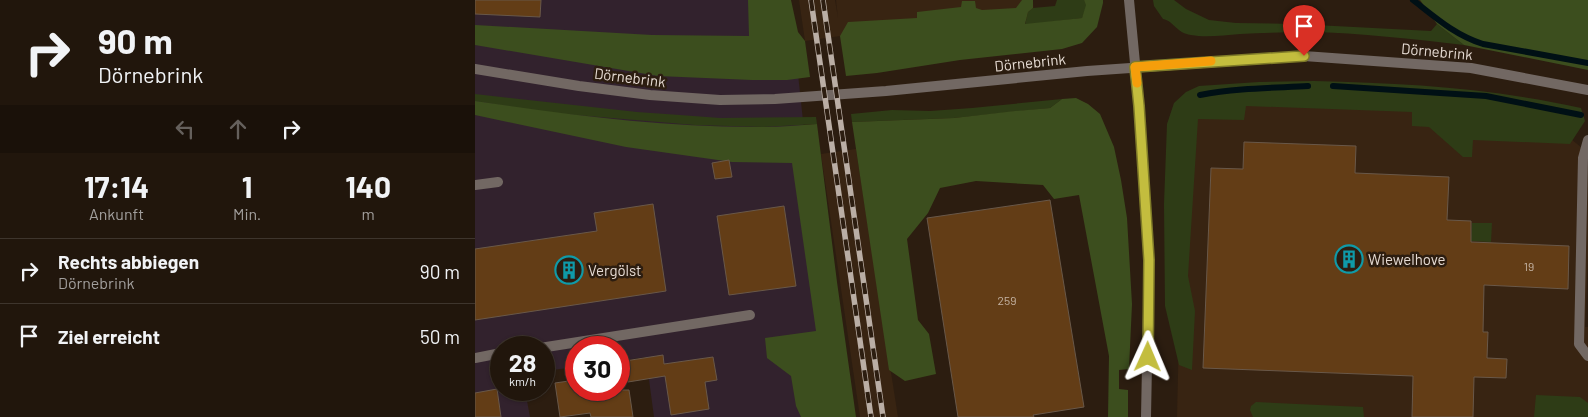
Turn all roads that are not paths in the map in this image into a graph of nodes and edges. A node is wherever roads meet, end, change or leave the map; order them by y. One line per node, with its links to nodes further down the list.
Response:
1 (1129, 0): 2 (street)
2 (1135, 67): 3 (street, Dörnebrink); 4 (street, Dörnebrink); 13 (street)
3 (475, 69)
4 (1588, 90)
5 (1588, 140): 11 (street)
6 (499, 182): 7 (street)
7 (475, 185)
8 (750, 315): 9 (street)
9 (555, 346)
10 (490, 356): 12 (street)
11 (1588, 356)
12 (475, 358)
13 (1146, 417)

